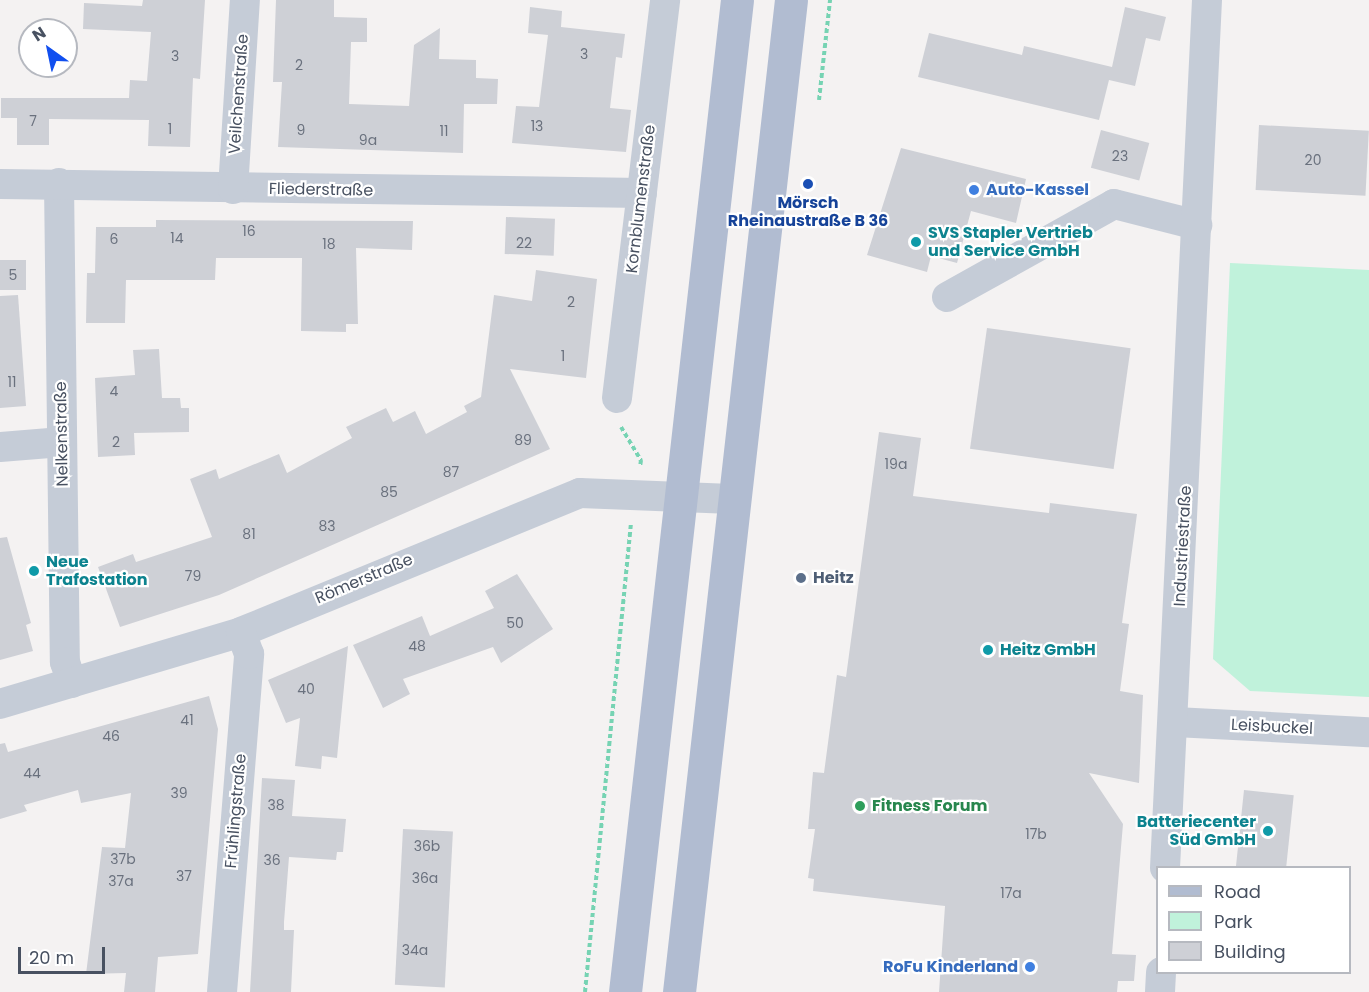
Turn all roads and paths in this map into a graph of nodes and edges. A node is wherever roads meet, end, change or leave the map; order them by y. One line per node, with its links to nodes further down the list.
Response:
1 (245, 0): 12 (street, Veilchenstraße)
2 (664, 0): 13 (street, Kornblumenstraße)
3 (737, 0): 20 (main road)
4 (791, 0): 8 (main road)
5 (808, 0): 8 (main road)
6 (830, 0): 9 (path)
7 (1207, 0): 14 (street, Industriestraße)
8 (785, 53): 21 (main road)
9 (819, 100)
10 (59, 183): 11 (street, Fliederstraße); 12 (street, Fliederstraße); 17 (street, Nelkenstraße)
11 (0, 184)
12 (233, 189): 13 (street, Fliederstraße)
13 (642, 193): 16 (street, Kornblumenstraße)
14 (1197, 225): 15 (street); 25 (street, Industriestraße)
15 (947, 297)
16 (617, 398): 19 (path)
17 (62, 442): 18 (street); 23 (street, Nelkenstraße)
18 (0, 447)
19 (634, 498): 20 (street, Römerstraße); 22 (street, Römerstraße); 30 (path)
20 (679, 499): 21 (street, Römerstraße); 31 (main road)
21 (732, 499): 32 (main road)
22 (241, 632): 23 (street, Römerstraße); 29 (street, Frühlingstraße)
23 (72, 683): 24 (street, Römerstraße)
24 (0, 704)
25 (1175, 722): 26 (street, Leisbuckel); 27 (street, Industriestraße)
26 (1369, 732)
27 (1165, 866)
28 (1161, 974): 33 (street)
29 (222, 992)
30 (585, 992)
31 (625, 992)
32 (679, 992)
33 (1160, 992)

